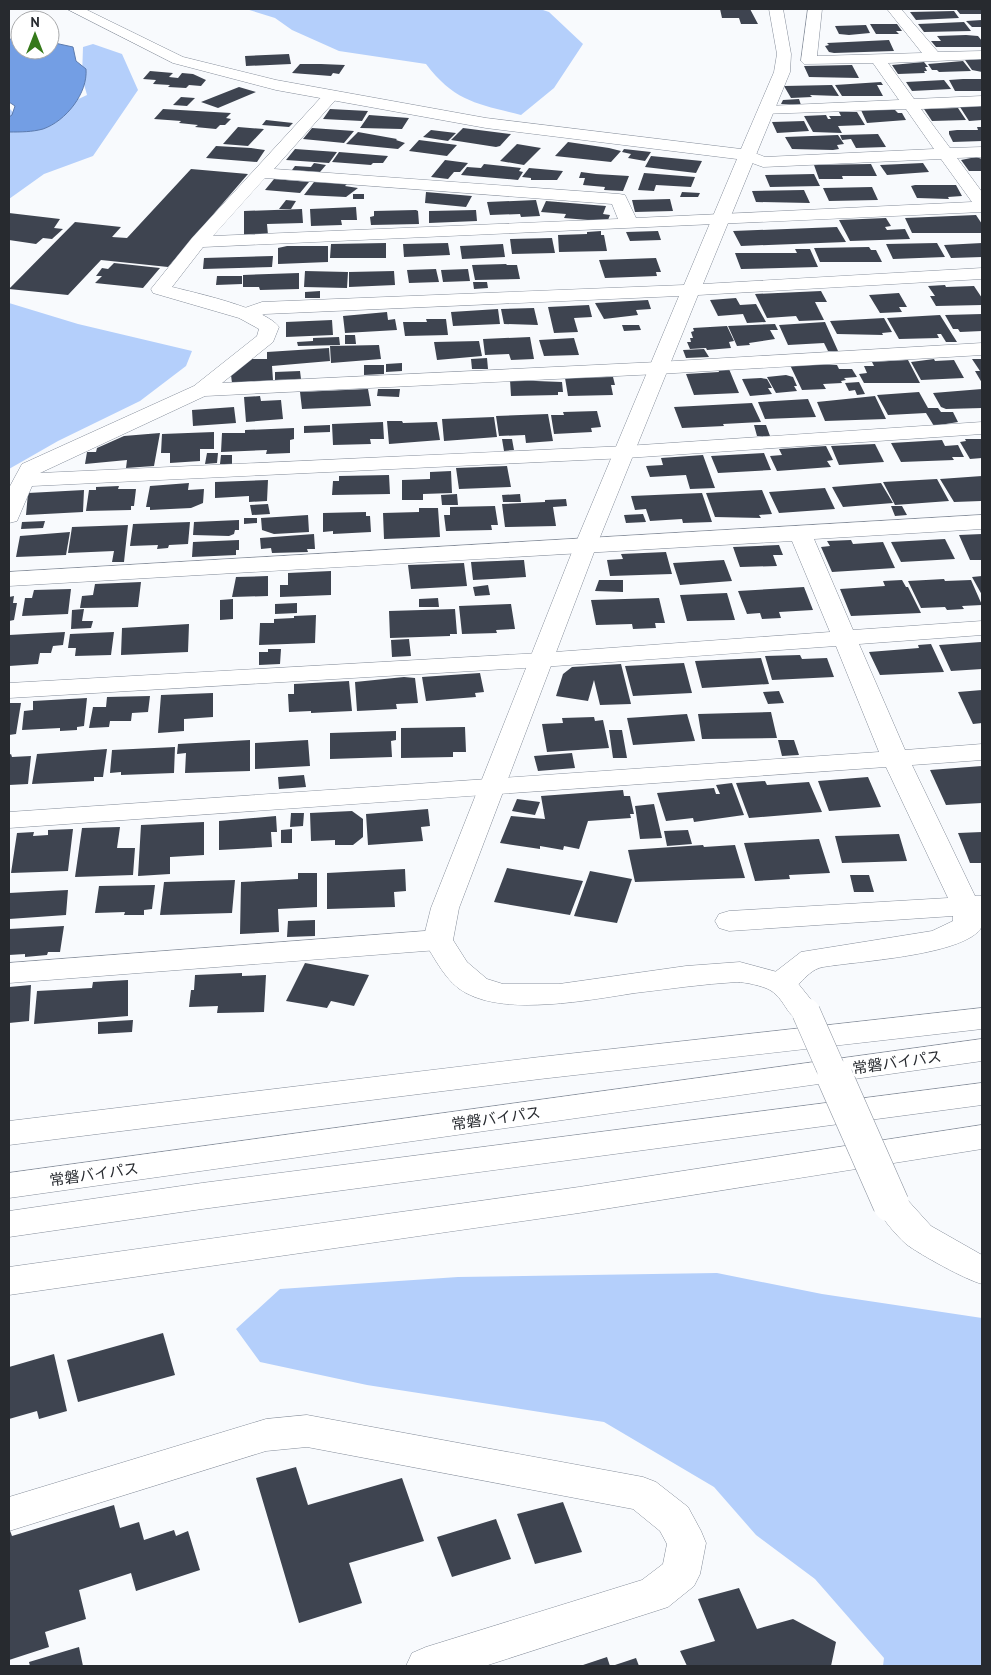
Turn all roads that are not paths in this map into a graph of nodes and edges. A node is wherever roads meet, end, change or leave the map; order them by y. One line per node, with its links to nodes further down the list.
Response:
1 (74, 9): 8 (main road)
2 (776, 9): 11 (main road)
3 (815, 9): 7 (main road)
4 (894, 9): 6 (main road)
5 (982, 55): 6 (main road)
6 (934, 57): 7 (main road)
7 (878, 60): 10 (main road)
8 (331, 96): 14 (main road); 15 (main road)
9 (982, 101): 10 (main road)
10 (911, 104): 11 (main road); 13 (main road)
11 (767, 111): 14 (main road)
12 (982, 152): 13 (main road)
13 (946, 154): 14 (main road); 16 (main road)
14 (747, 155): 17 (main road)
15 (261, 173): 18 (main road); 19 (main road)
16 (982, 205): 17 (main road)
17 (720, 221): 18 (main road); 21 (main road)
18 (629, 223): 19 (main road)
19 (198, 242): 22 (main road)
20 (982, 273): 21 (main road)
21 (690, 290): 22 (main road); 24 (main road)
22 (246, 314): 25 (main road)
23 (982, 349): 24 (main road)
24 (658, 368): 25 (main road); 27 (main road)
25 (201, 390): 28 (main road)
26 (982, 428): 27 (main road)
27 (626, 452): 28 (main road); 32 (main road)
28 (22, 480): 29 (main road)
29 (9, 516)
30 (982, 522): 31 (main road)
31 (800, 532): 32 (main road); 35 (main road)
32 (585, 547): 33 (main road); 36 (main road)
33 (9, 579)
34 (982, 628): 35 (main road)
35 (844, 639): 36 (main road); 39 (main road)
36 (541, 660): 37 (main road); 40 (main road)
37 (9, 691)
38 (982, 752): 39 (main road)
39 (895, 758): 40 (main road); 42 (main road)
40 (493, 788): 41 (main road); 44 (main road)
41 (9, 820)
42 (974, 906): 43 (main road); 46 (main road)
43 (730, 921)
44 (438, 940): 45 (main road); 46 (main road)
45 (9, 973)
46 (781, 983): 54 (main road, bridge)
47 (982, 1018): 50 (main road)
48 (982, 1050): 52 (main road, 常磐バイパス)
49 (982, 1094): 53 (main road)
50 (9, 1132)
51 (982, 1137): 55 (main road)
52 (9, 1186)
53 (9, 1224)
54 (982, 1271)
55 (9, 1281)
56 (9, 1514): 57 (main road)
57 (426, 1666)

